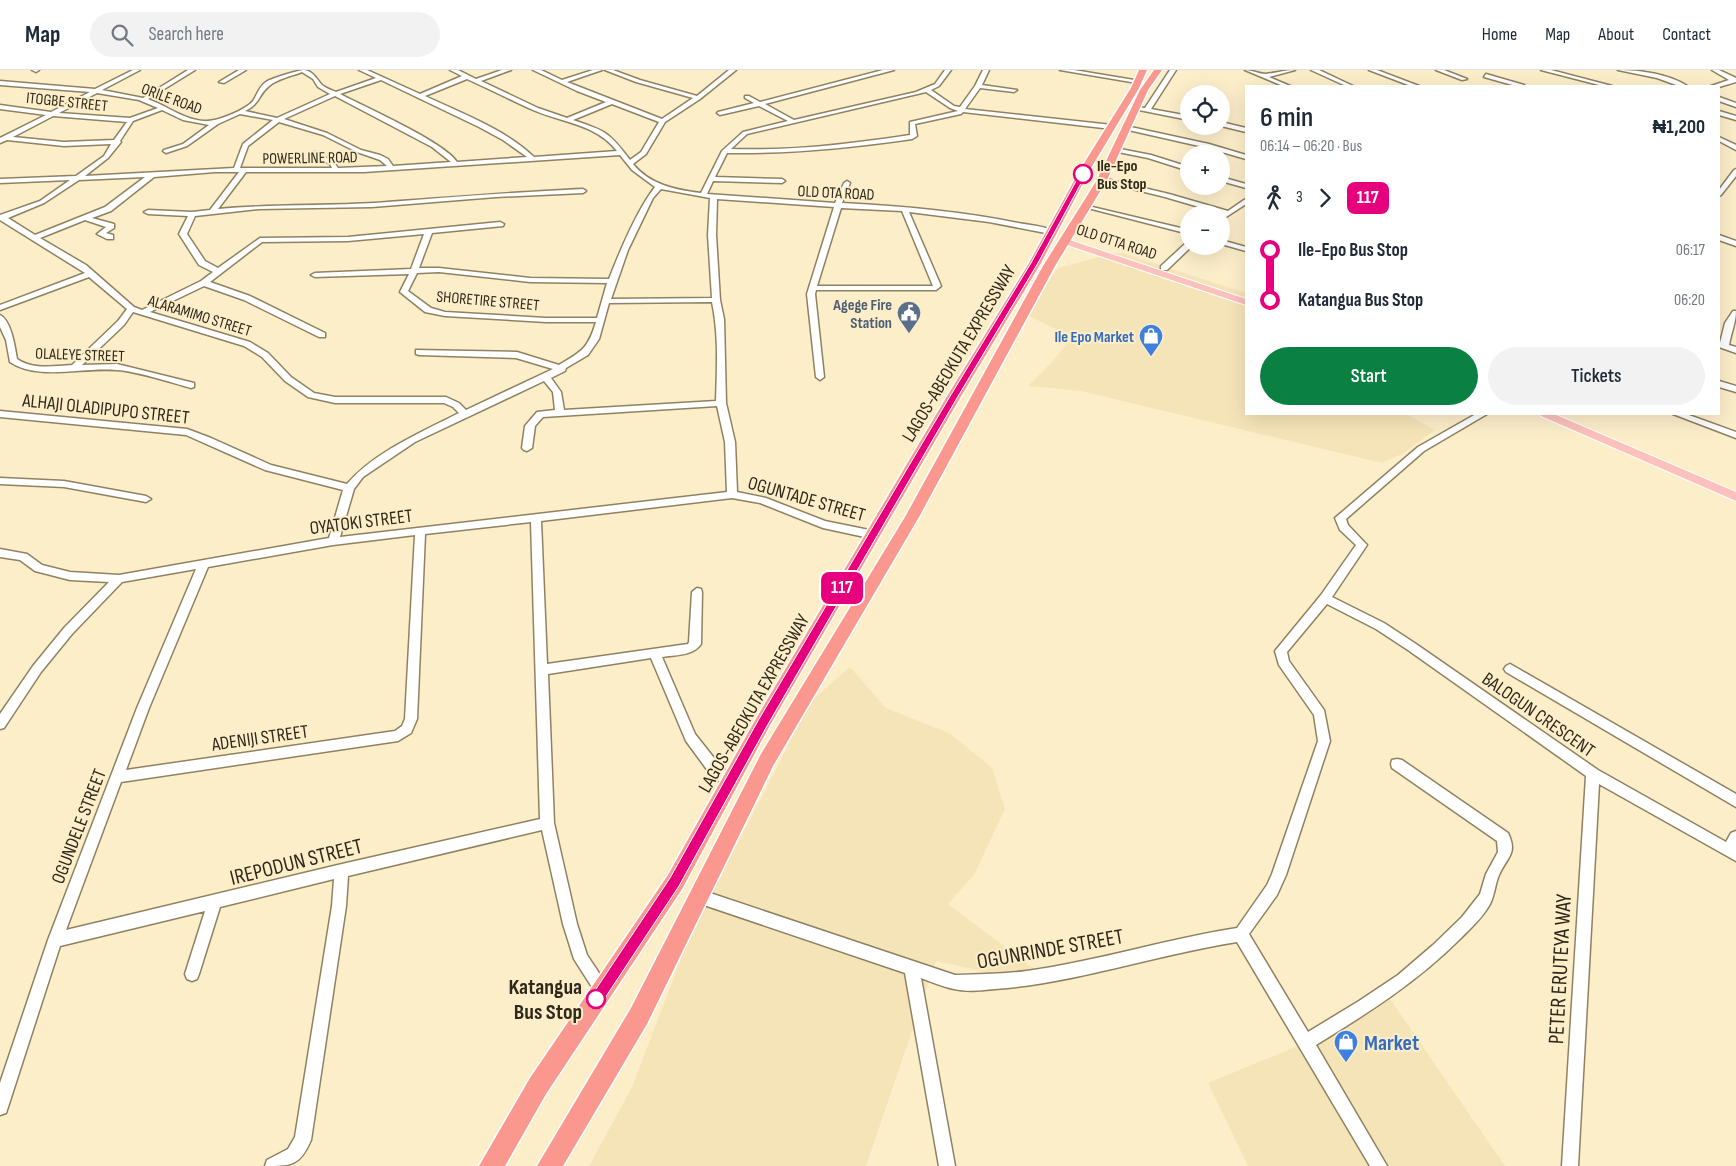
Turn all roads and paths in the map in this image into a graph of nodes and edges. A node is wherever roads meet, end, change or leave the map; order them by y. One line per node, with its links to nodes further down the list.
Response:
1 (124, 70): 28 (street)
2 (192, 70): 57 (street)
3 (243, 70): 37 (street)
4 (302, 70): 52 (street); 65 (street)
5 (362, 70): 33 (street)
6 (453, 70): 29 (street, OLD OTA ROAD)
7 (508, 70): 35 (street)
8 (536, 70): 38 (street)
9 (599, 70): 38 (street)
10 (608, 70): 55 (street)
11 (734, 70): 55 (street)
12 (891, 70): 59 (street)
13 (948, 70): 49 (street)
14 (986, 70): 48 (street)
15 (1063, 70): 16 (street)
16 (1071, 70): 39 (street)
17 (1158, 70): 39 (highway, LAGOS-ABEOKUTA EXPRESSWAY)
18 (1173, 70): 63 (street)
19 (1248, 70): 30 (street)
20 (1292, 70): 30 (street)
21 (1314, 70): 42 (street)
22 (1372, 70): 43 (street)
23 (1439, 70): 34 (street)
24 (1544, 70): 45 (street)
25 (1621, 70): 32 (street)
26 (1653, 70): 32 (street)
27 (1715, 70): 36 (street)
28 (136, 71): 51 (street)
29 (468, 76): 35 (street, OLD OTA ROAD); 53 (street)
30 (1264, 76): 41 (street)
31 (1486, 76): 44 (street)
32 (1658, 77): 46 (street)
33 (382, 78): 52 (street); 53 (street)
34 (1464, 79)
35 (478, 80): 73 (street, OLD OTA ROAD)
36 (1735, 81): 47 (street)
37 (222, 82)
38 (561, 82): 58 (street)
39 (1140, 82): 63 (highway, LAGOS-ABEOKUTA EXPRESSWAY); 78 (highway, LAGOS-ABEOKUTA EXPRESSWAY)
40 (0, 83): 51 (street, ORILE ROAD)
41 (1285, 85)
42 (1348, 85)
43 (1413, 85)
44 (1518, 85)
45 (1605, 85)
46 (1681, 85)
47 (1718, 85)
48 (978, 86): 50 (street); 64 (street)
49 (927, 90): 64 (street); 75 (street)
50 (1014, 90)
51 (96, 92): 57 (street, ORILE ROAD); 68 (street)
52 (337, 94): 71 (street); 94 (street)
53 (420, 96): 93 (street)
54 (747, 97): 59 (street)
55 (698, 98): 74 (street)
56 (1720, 99): 60 (street)
57 (143, 100): 62 (street, ORILE ROAD)
58 (612, 102): 73 (street); 74 (street)
59 (760, 103): 66 (street); 75 (street)
60 (1736, 105)
61 (0, 107): 68 (street, ITOGBE STREET)
62 (160, 109): 72 (street); 76 (street, ORILE ROAD)
63 (1142, 109): 69 (street); 78 (highway, LAGOS-ABEOKUTA EXPRESSWAY)
64 (962, 110): 78 (street); 89 (street)
65 (239, 112): 71 (street); 76 (street)
66 (720, 112)
67 (1720, 113): 70 (street)
68 (53, 115): 72 (street, ITOGBE STREET); 80 (street)
69 (1180, 115)
70 (1736, 118)
71 (277, 119): 97 (street); 98 (street)
72 (131, 120): 83 (street)
73 (566, 120): 90 (street, OLD OTA ROAD)
74 (663, 121): 95 (street)
75 (792, 121): 89 (street)
76 (216, 123): 88 (street)
77 (1230, 126): 79 (street)
78 (1119, 128): 87 (highway, LAGOS-ABEOKUTA EXPRESSWAY); 92 (street); 129 (highway, LAGOS-ABEOKUTA EXPRESSWAY)
79 (1245, 130)
80 (3, 137): 82 (street); 83 (street)
81 (1720, 140): 85 (street)
82 (0, 141)
83 (118, 142): 102 (street)
84 (1736, 143): 85 (street)
85 (1728, 144): 86 (street)
86 (1736, 148)
87 (1115, 150): 96 (street); 104 (highway, LAGOS-ABEOKUTA EXPRESSWAY)
88 (166, 151)
89 (725, 151): 103 (street)
90 (621, 153): 93 (street, POWERLINE ROAD); 95 (street, OLD OTA ROAD)
91 (315, 154): 99 (street)
92 (1245, 157)
93 (532, 158): 94 (street, POWERLINE ROAD)
94 (455, 164): 97 (street, POWERLINE ROAD)
95 (632, 166): 110 (street, OLD OTA ROAD)
96 (1180, 166)
97 (392, 168): 99 (street, POWERLINE ROAD)
98 (240, 171): 99 (street, POWERLINE ROAD); 101 (street, POWERLINE ROAD); 122 (street)
99 (338, 171)
100 (1736, 171): 112 (street)
101 (152, 175): 102 (street, POWERLINE ROAD); 125 (street)
102 (81, 177): 105 (street, POWERLINE ROAD); 124 (street)
103 (711, 179): 106 (street); 113 (street)
104 (1102, 180): 117 (street); 118 (highway, LAGOS-ABEOKUTA EXPRESSWAY)
105 (0, 181)
106 (782, 181)
107 (1230, 181): 109 (street)
108 (847, 183): 116 (street)
109 (1245, 186)
110 (659, 187): 113 (street, OLD OTA ROAD); 142 (street)
111 (583, 191): 122 (street)
112 (1720, 193)
113 (703, 195): 114 (street, OLD OTA ROAD)
114 (714, 196): 116 (street, OLD OTA ROAD); 146 (street)
115 (1245, 202): 121 (street)
116 (838, 205): 119 (street, OLD OTA ROAD); 144 (street)
117 (1201, 205)
118 (1086, 206): 127 (street); 129 (highway, LAGOS-ABEOKUTA EXPRESSWAY)
119 (904, 210): 129 (street, OLD OTA ROAD); 144 (street)
120 (148, 212): 123 (street)
121 (1230, 212)
122 (210, 213): 123 (street)
123 (192, 214): 139 (street)
124 (1, 217): 132 (street, ALARAMIMO STREET)
125 (85, 218): 130 (street); 132 (street)
126 (500, 224): 128 (street)
127 (1180, 230)
128 (429, 231): 138 (street); 139 (street)
129 (1060, 236): 137 (main road); 148 (main road, OLD OTTA ROAD); 184 (highway, LAGOS-ABEOKUTA EXPRESSWAY); 204 (highway, LAGOS-ABEOKUTA EXPRESSWAY)
130 (110, 237)
131 (1720, 237): 133 (street)
132 (34, 238): 140 (street, ALARAMIMO STREET)
133 (1736, 244)
134 (1230, 245): 135 (street)
135 (1245, 250)
136 (1180, 253): 137 (street)
137 (1164, 268): 145 (main road)
138 (414, 271): 141 (street); 142 (street); 154 (street, SHORETIRE STREET)
139 (220, 272): 143 (street)
140 (90, 274): 149 (street); 150 (street, ALARAMIMO STREET)
141 (315, 275)
142 (612, 281): 147 (street)
143 (204, 284): 151 (street); 155 (street)
144 (813, 288): 162 (street)
145 (1245, 298)
146 (716, 300): 147 (street); 166 (street)
147 (605, 301): 154 (street)
148 (1245, 302)
149 (0, 308)
150 (131, 310): 151 (street, ALARAMIMO STREET); 159 (street)
151 (142, 313): 169 (street, ALARAMIMO STREET)
152 (1736, 313): 156 (street)
153 (0, 317): 159 (street, OLALEYE STREET)
154 (600, 320): 160 (street)
155 (322, 335)
156 (1721, 345): 157 (street)
157 (1736, 350)
158 (419, 352): 160 (street)
159 (74, 368): 164 (street, OLALEYE STREET)
160 (562, 369): 161 (street)
161 (546, 377): 167 (street); 169 (street)
162 (820, 377)
163 (1720, 384): 165 (street)
164 (191, 385)
165 (1736, 389)
166 (721, 403): 167 (street); 179 (street)
167 (560, 412): 175 (street)
168 (0, 414): 177 (street, ALHAJI OLADIPUPO STREET)
169 (465, 414): 177 (street)
170 (1480, 415): 190 (street)
171 (1547, 415): 180 (main road)
172 (1559, 415): 178 (main road)
173 (1681, 415): 174 (street)
174 (1736, 435)
175 (527, 448)
176 (0, 481): 181 (street)
177 (349, 488): 185 (street)
178 (1736, 490)
179 (732, 495): 182 (street, OYATOKI STREET); 184 (street, OGUNTADE STREET)
180 (1736, 497)
181 (146, 499)
182 (536, 519): 183 (street, OYATOKI STREET); 193 (street)
183 (420, 531): 185 (street, OYATOKI STREET); 197 (street, ADENIJI STREET)
184 (874, 536): 198 (highway, LAGOS-ABEOKUTA EXPRESSWAY)
185 (333, 541): 187 (street, OYATOKI STREET)
186 (0, 553): 188 (street, OYATOKI STREET)
187 (204, 564): 188 (street, OYATOKI STREET); 197 (street, OGUNDELE STREET)
188 (115, 579): 194 (street)
189 (697, 592): 191 (street)
190 (1325, 598): 196 (street, BALOGUN CRESCENT); 206 (street)
191 (655, 654): 193 (street); 198 (street)
192 (1510, 669): 199 (street)
193 (541, 670): 200 (street)
194 (0, 724)
195 (1397, 764): 211 (street)
196 (1593, 774): 202 (street, BALOGUN CRESCENT); 218 (street, PETER ERUTEYA WAY)
197 (117, 777): 207 (street, OGUNDELE STREET)
198 (730, 783): 210 (highway, LAGOS-ABEOKUTA EXPRESSWAY)
199 (1736, 800)
200 (547, 823): 203 (street, IREPODUN STREET); 210 (street)
201 (1736, 837): 202 (street)
202 (1732, 853)
203 (342, 870): 205 (street, IREPODUN STREET); 213 (street)
204 (698, 896): 208 (street, OGUNRINDE STREET); 215 (highway, LAGOS-ABEOKUTA EXPRESSWAY)
205 (214, 904): 207 (street, IREPODUN STREET); 209 (street)
206 (1241, 934): 208 (street, OGUNRINDE STREET); 211 (street)
207 (55, 940): 212 (street, OGUNDELE STREET)
208 (912, 968): 216 (street)
209 (192, 974)
210 (602, 990): 214 (highway, LAGOS-ABEOKUTA EXPRESSWAY)
211 (1305, 1042): 217 (street)
212 (0, 1107)
213 (273, 1166)
214 (491, 1166)
215 (549, 1166)
216 (947, 1166)
217 (1379, 1166)
218 (1570, 1166)

